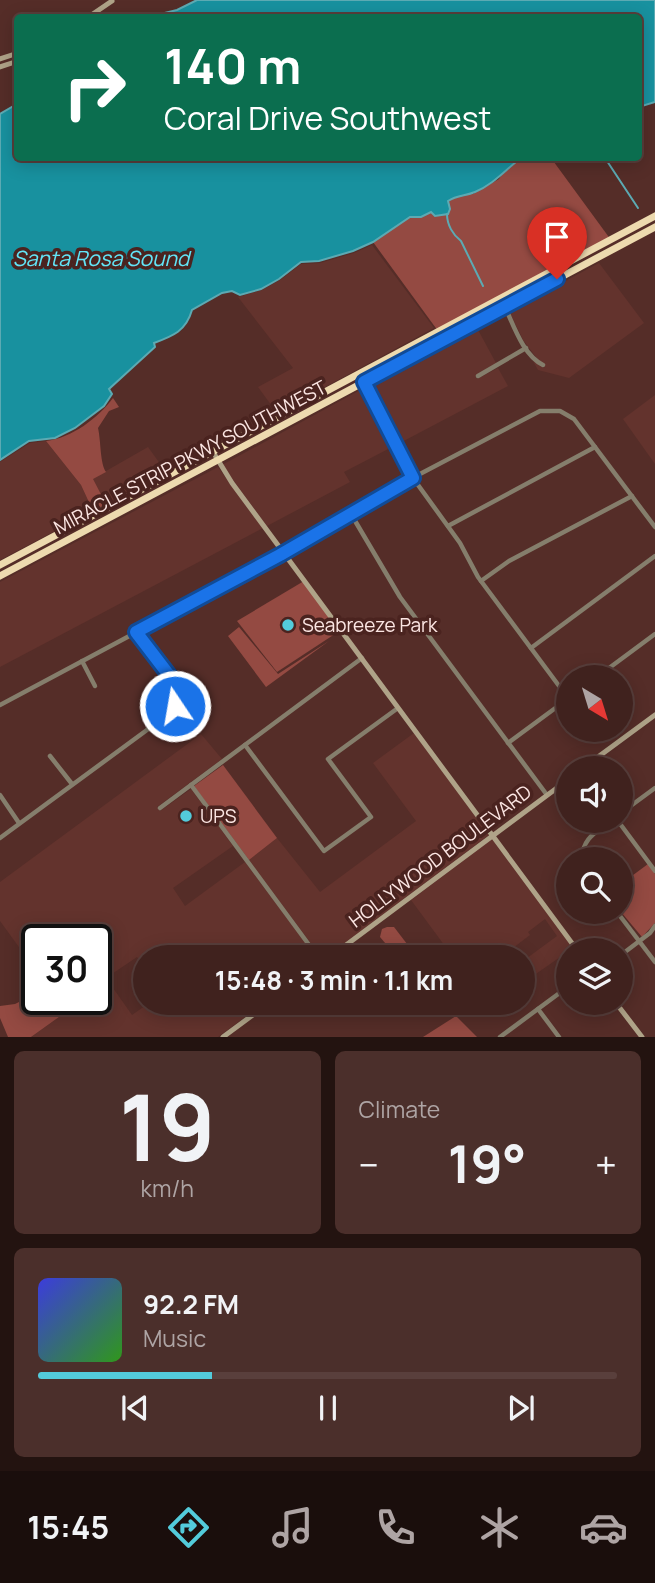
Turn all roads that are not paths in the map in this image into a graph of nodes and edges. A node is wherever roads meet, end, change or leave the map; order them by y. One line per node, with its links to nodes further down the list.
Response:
1 (113, 0): 2 (street)
2 (94, 14)
3 (655, 216): 8 (highway, MIRACLE STRIP PKWY SOUTHWEST)
4 (655, 227): 5 (highway, MIRACLE STRIP PKWY SOUTHWEST)
5 (505, 307): 6 (street); 10 (highway, MIRACLE STRIP PKWY SOUTHWEST)
6 (526, 348): 7 (street); 9 (street)
7 (543, 365)
8 (359, 373): 10 (street); 12 (highway, MIRACLE STRIP PKWY SOUTHWEST)
9 (478, 376)
10 (364, 382): 13 (highway, MIRACLE STRIP PKWY SOUTHWEST); 14 (street)
11 (595, 446): 14 (street); 15 (street); 17 (street)
12 (213, 452): 13 (street); 21 (highway, MIRACLE STRIP PKWY SOUTHWEST)
13 (217, 460): 19 (street); 22 (highway, MIRACLE STRIP PKWY SOUTHWEST)
14 (413, 478): 16 (street); 17 (street)
15 (632, 496): 18 (street); 23 (street)
16 (351, 514): 19 (street); 36 (street)
17 (448, 526): 23 (street)
18 (655, 527)
19 (284, 553): 24 (street); 27 (street)
20 (655, 556): 26 (street)
21 (0, 565)
22 (0, 576)
23 (481, 581): 26 (street)
24 (136, 632): 28 (street); 40 (street)
25 (655, 634): 29 (street)
26 (531, 648): 30 (street)
27 (362, 658): 34 (street); 37 (street)
28 (82, 661): 31 (street); 32 (street)
29 (613, 665)
30 (556, 682)
31 (96, 686)
32 (0, 705)
33 (556, 707): 36 (street)
34 (398, 708): 37 (street); 51 (street)
35 (655, 715): 39 (street)
36 (508, 743): 45 (street)
37 (245, 745): 41 (street)
38 (50, 756): 40 (street)
39 (599, 756)
40 (72, 784): 48 (street)
41 (191, 785): 47 (street); 59 (street)
42 (556, 788): 45 (street, HOLLYWOOD BOULEVARD)
43 (655, 788): 46 (street)
44 (0, 795): 48 (street)
45 (547, 795): 51 (street, HOLLYWOOD BOULEVARD)
46 (633, 804)
47 (160, 808)
48 (19, 823): 52 (street)
49 (595, 833): 53 (street)
50 (627, 833): 54 (street)
51 (493, 836): 57 (street); 60 (street, HOLLYWOOD BOULEVARD)
52 (0, 838)
53 (583, 847)
54 (655, 871)
55 (626, 924): 58 (street)
56 (655, 926): 58 (street)
57 (568, 938)
58 (639, 941): 61 (street); 62 (street)
59 (309, 945)
60 (346, 945)
61 (633, 946)
62 (655, 962)
63 (556, 996): 64 (street)
64 (538, 1009): 68 (street); 69 (street)
65 (252, 1015): 67 (street)
66 (625, 1015): 70 (street)
67 (223, 1037)
68 (500, 1037)
69 (559, 1037)
70 (642, 1037)

